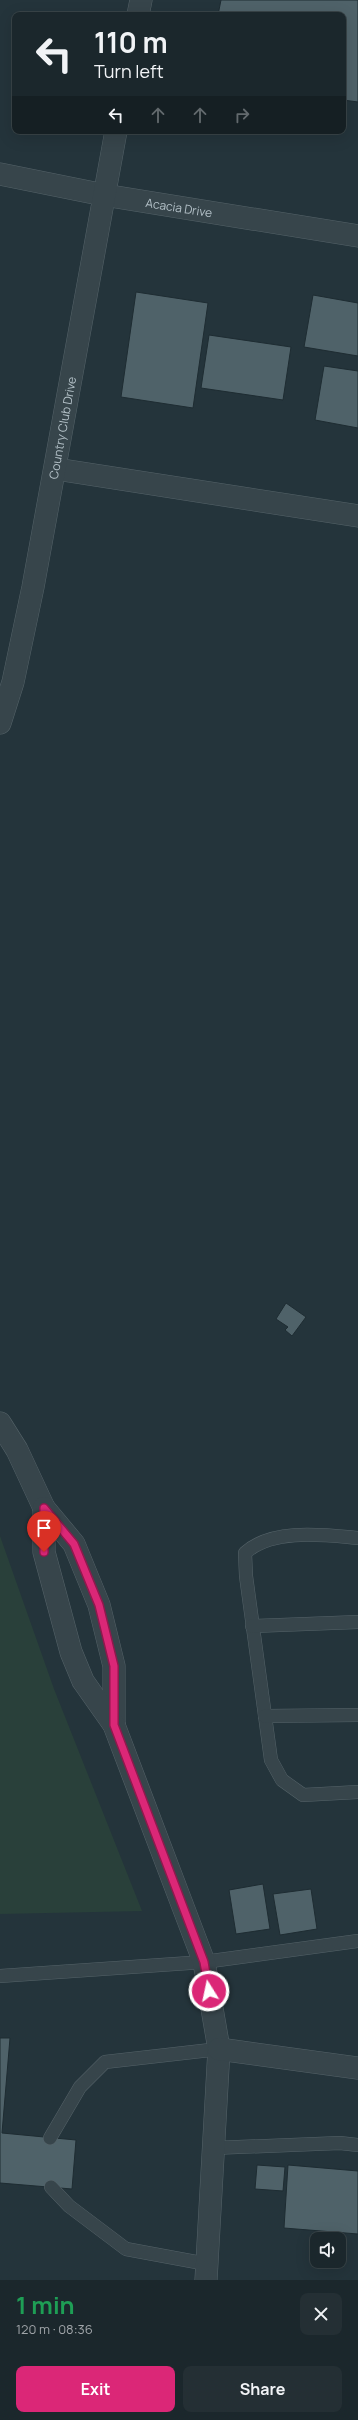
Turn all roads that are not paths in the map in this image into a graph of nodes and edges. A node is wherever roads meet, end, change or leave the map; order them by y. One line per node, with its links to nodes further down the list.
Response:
1 (141, 0): 2 (street)
2 (139, 12)
3 (115, 134): 5 (street, Country Club Drive)
4 (0, 174): 5 (street, Acacia Drive)
5 (104, 195): 6 (street, Acacia Drive); 7 (street, Country Club Drive)
6 (358, 236)
7 (56, 469): 8 (street); 9 (street, Country Club Drive)
8 (358, 516)
9 (0, 724)
10 (0, 1423): 11 (street)
11 (44, 1508): 17 (street); 17 (street)
12 (358, 1538): 14 (lane)
13 (358, 1622): 14 (lane)
14 (252, 1626): 16 (lane)
15 (358, 1715): 16 (lane)
16 (265, 1716): 18 (lane)
17 (114, 1725): 20 (street)
18 (358, 1792)
19 (358, 1941): 20 (lane)
20 (204, 1962): 21 (lane); 22 (street)
21 (0, 1976)
22 (219, 2048): 23 (street); 24 (lane); 26 (street)
23 (358, 2068)
24 (50, 2138)
25 (358, 2145): 26 (lane)
26 (213, 2148): 28 (street)
27 (51, 2187): 28 (lane)
28 (206, 2272)

